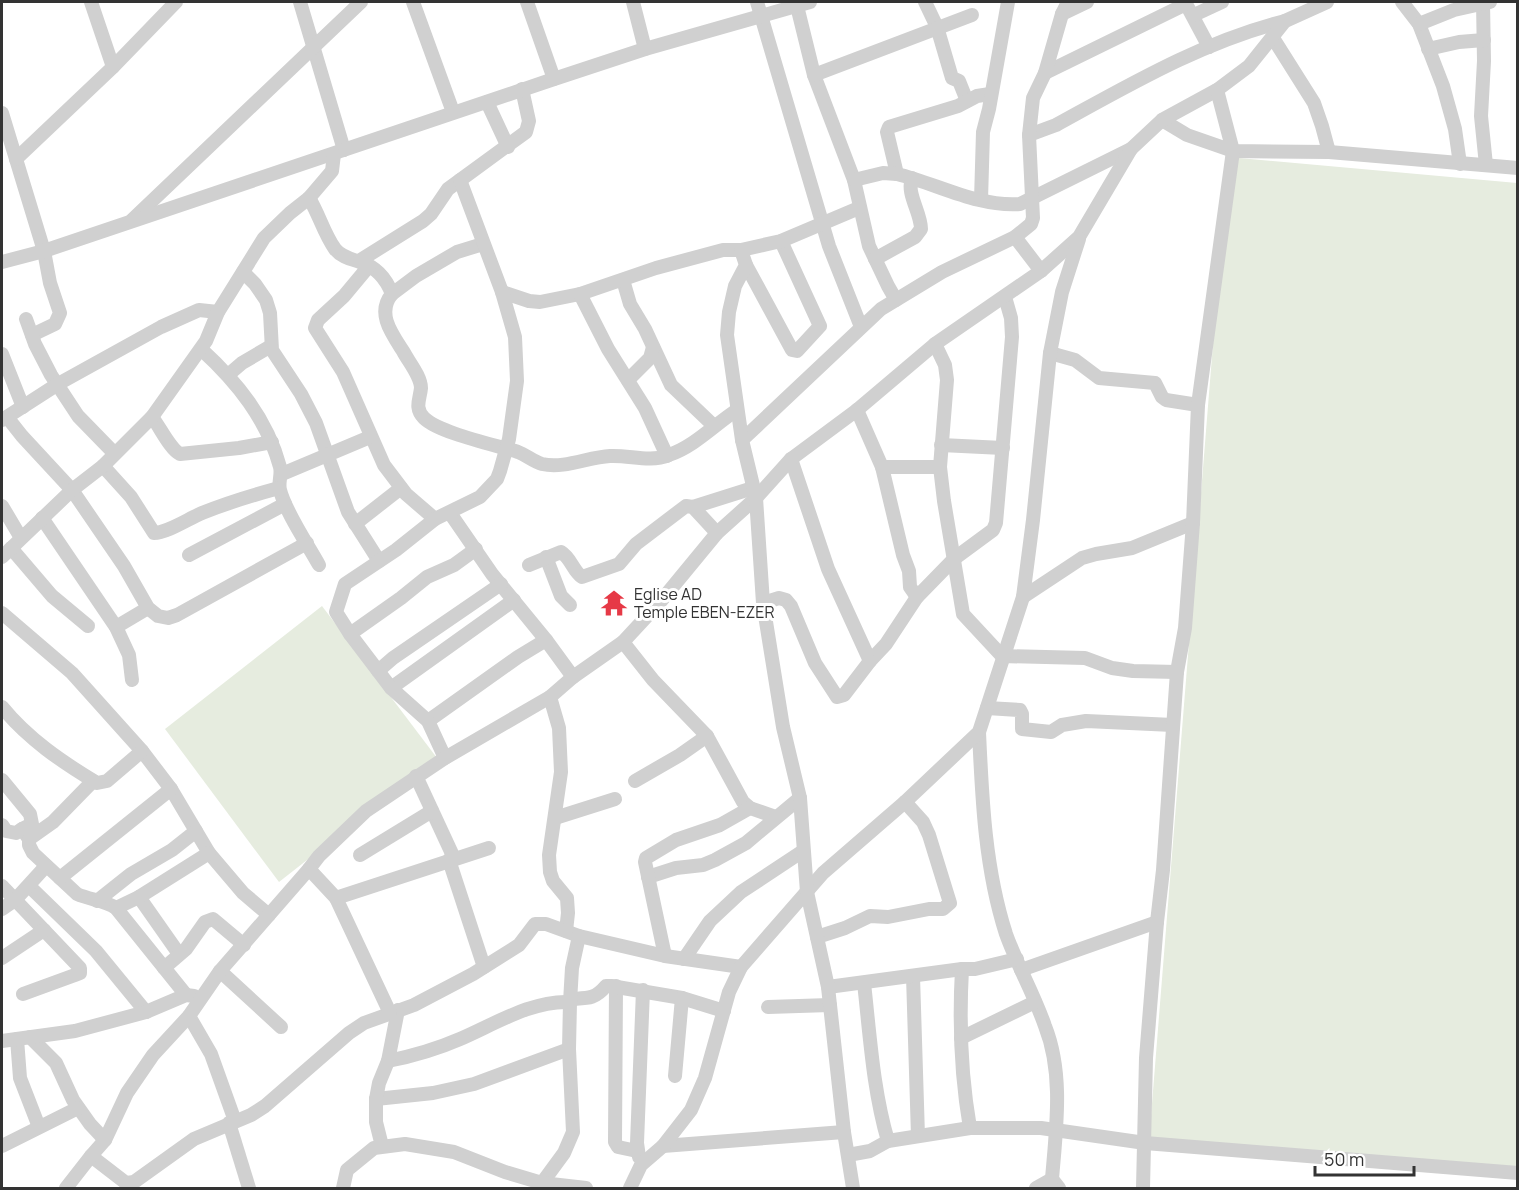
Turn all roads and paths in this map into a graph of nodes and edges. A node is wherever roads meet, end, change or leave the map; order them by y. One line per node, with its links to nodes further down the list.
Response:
1 (91, 2): 30 (street)
2 (176, 2): 30 (street)
3 (300, 2): 26 (street)
4 (361, 2): 26 (street)
5 (412, 2): 39 (street)
6 (527, 2): 33 (street)
7 (633, 2): 28 (street)
8 (925, 2): 23 (street)
9 (1008, 2): 36 (street)
10 (1087, 2): 19 (street)
11 (1222, 2): 17 (street)
12 (1327, 2): 21 (street)
13 (1402, 2): 22 (street)
14 (1483, 2): 15 (street); 22 (street); 25 (street)
15 (1490, 2)
16 (804, 4): 18 (street); 32 (street)
17 (1189, 7): 27 (street); 31 (street)
18 (759, 8): 28 (street); 62 (street)
19 (1065, 8): 31 (street)
20 (972, 15): 23 (street)
21 (1285, 21): 24 (street); 27 (street)
22 (1419, 24): 29 (street)
23 (936, 27): 32 (street); 37 (street)
24 (1273, 38): 35 (street); 48 (street)
25 (1484, 40): 29 (street); 51 (street)
26 (314, 47): 47 (street); 61 (street)
27 (1209, 47): 43 (street)
28 (645, 49): 33 (street)
29 (1428, 49): 50 (street)
30 (113, 67): 49 (street)
31 (1045, 73): 43 (street)
32 (814, 75): 56 (street)
33 (554, 79): 34 (street)
34 (522, 89): 38 (street); 44 (street)
35 (1217, 90): 41 (street); 46 (street)
36 (990, 94): 37 (street); 59 (street)
37 (967, 101): 53 (street)
38 (487, 102): 39 (street); 44 (street)
39 (453, 112): 47 (street)
40 (2, 113): 42 (street)
41 (1162, 120): 45 (street); 46 (street)
42 (5, 135): 49 (street)
43 (1029, 135): 57 (street)
44 (508, 147): 55 (street)
45 (1131, 149): 57 (street); 64 (street)
46 (1233, 151): 48 (street); 94 (street)
47 (339, 152): 58 (street); 61 (street)
48 (1329, 152): 50 (street)
49 (16, 159): 68 (street)
50 (1460, 164): 51 (street)
51 (1486, 165): 52 (street)
52 (1518, 168)
53 (897, 174): 54 (street); 56 (street)
54 (912, 178): 59 (street); 69 (street)
55 (460, 180): 66 (street); 71 (street)
56 (854, 180): 60 (street)
57 (1031, 197): 59 (street); 63 (street)
58 (309, 198): 71 (street); 74 (street)
59 (981, 200)
60 (859, 208): 62 (street); 69 (street)
61 (130, 223): 68 (street)
62 (822, 223): 65 (street); 83 (street)
63 (1015, 237): 73 (street); 80 (street)
64 (1079, 237): 73 (street); 89 (street)
65 (781, 241): 67 (street); 72 (street)
66 (483, 244): 76 (street); 77 (street)
67 (741, 250): 72 (street); 75 (street)
68 (44, 251): 70 (street); 84 (street)
69 (875, 259): 80 (street)
70 (2, 262)
71 (364, 263): 77 (street); 101 (street)
72 (746, 265): 96 (street)
73 (1041, 271): 79 (street)
74 (243, 272): 81 (street); 86 (street)
75 (623, 280): 78 (street); 87 (street)
76 (502, 292): 78 (street); 106 (street)
77 (392, 294): 106 (street)
78 (579, 294): 92 (street)
79 (1005, 297): 85 (street); 105 (street)
80 (896, 300): 83 (street)
81 (218, 312): 88 (street); 93 (street)
82 (26, 319): 84 (street)
83 (861, 327): 102 (street)
84 (32, 335): 93 (street)
85 (935, 344): 97 (street); 104 (street)
86 (271, 346): 91 (street); 108 (street)
87 (652, 347): 92 (street); 100 (street)
88 (201, 349): 91 (street); 98 (street)
89 (1050, 353): 94 (street); 138 (street)
90 (2, 354): 95 (street)
91 (228, 375): 103 (street)
92 (628, 380): 109 (street)
93 (58, 384): 95 (street); 107 (street)
94 (1198, 405): 124 (street)
95 (23, 407): 99 (street)
96 (737, 410): 100 (street); 102 (street)
97 (857, 410): 110 (street); 112 (street)
98 (152, 417): 103 (street); 107 (street)
99 (4, 419): 116 (street)
100 (714, 426): 109 (street)
101 (370, 437): 108 (street); 115 (street)
102 (742, 440): 117 (street)
103 (272, 442): 114 (street)
104 (941, 445): 105 (street); 113 (street)
105 (1003, 448): 132 (street)
106 (505, 450): 109 (street); 121 (street)
107 (114, 453): 111 (street)
108 (328, 456): 114 (street); 125 (street)
109 (666, 456)
110 (791, 459): 117 (street); 150 (street)
111 (103, 466): 114 (street); 116 (street)
112 (882, 467): 113 (street); 137 (street)
113 (940, 467): 132 (street)
114 (280, 481): 118 (street)
115 (401, 488): 123 (street); 125 (street)
116 (72, 490): 122 (street); 142 (street)
117 (755, 493): 120 (street); 126 (street); 140 (street)
118 (285, 504): 127 (street); 130 (street)
119 (2, 506): 128 (street)
120 (693, 507): 126 (street); 131 (street)
121 (450, 513): 123 (street); 129 (street)
122 (42, 518): 128 (street); 145 (street)
123 (435, 519): 133 (street)
124 (1193, 523): 138 (street); 152 (street)
125 (355, 524): 133 (street)
126 (717, 533): 148 (street)
127 (307, 543): 134 (street); 142 (street)
128 (11, 548): 144 (street)
129 (476, 549): 136 (street); 146 (street)
130 (189, 555)
131 (546, 557): 135 (street); 141 (street)
132 (955, 558): 137 (street); 149 (street)
133 (379, 561): 146 (street)
134 (319, 565)
135 (529, 566)
136 (501, 584): 139 (street); 151 (street)
137 (917, 597): 150 (street)
138 (1023, 597): 149 (street)
139 (514, 600): 147 (street); 155 (street)
140 (764, 603): 150 (street); 170 (street)
141 (570, 605)
142 (148, 608): 145 (street)
143 (2, 613): 163 (street)
144 (88, 626)
145 (116, 627): 154 (street)
146 (350, 634): 151 (street)
147 (546, 640): 153 (street); 159 (street)
148 (623, 642): 153 (street); 162 (street)
149 (1002, 656): 152 (street); 158 (street)
150 (870, 661)
151 (378, 671): 155 (street)
152 (1177, 672): 160 (street)
153 (573, 677): 156 (street)
154 (132, 680)
155 (390, 688): 159 (street)
156 (550, 697): 164 (street); 176 (street)
157 (2, 706): 166 (street)
158 (987, 708): 160 (street); 161 (street)
159 (428, 721): 164 (street)
160 (1173, 724): 199 (street)
161 (980, 732): 172 (street); 208 (street)
162 (706, 736): 167 (street); 173 (street)
163 (142, 751): 166 (street); 169 (street)
164 (445, 758): 165 (street)
165 (416, 776): 174 (street); 186 (street)
166 (93, 781): 179 (street)
167 (635, 781)
168 (4, 788): 179 (street)
169 (171, 789): 178 (street); 188 (street)
170 (800, 798): 175 (street); 181 (street)
171 (615, 799): 176 (street)
172 (905, 802): 191 (street); 202 (street)
173 (750, 808): 175 (street); 187 (street)
174 (432, 811): 183 (street); 184 (street)
175 (776, 817): 187 (street)
176 (555, 818): 201 (street)
177 (2, 825): 179 (street)
178 (196, 831): 182 (street); 195 (street)
179 (25, 834): 185 (street)
180 (489, 848): 184 (street)
181 (803, 851): 191 (street); 207 (street)
182 (209, 853): 192 (street); 198 (street)
183 (360, 855)
184 (452, 859): 193 (street); 209 (street)
185 (46, 866): 188 (street); 190 (street)
186 (309, 869): 193 (street); 198 (street)
187 (648, 877): 205 (street)
188 (60, 878): 195 (street)
189 (2, 886): 194 (street)
190 (29, 886): 194 (street); 228 (street)
191 (807, 892): 202 (street); 211 (street)
192 (139, 897): 196 (street); 204 (street)
193 (336, 898): 229 (street)
194 (15, 900): 197 (street); 200 (street)
195 (97, 901): 196 (street)
196 (116, 908): 210 (street)
197 (2, 909)
198 (269, 915): 203 (street)
199 (1156, 921): 208 (street); 248 (street)
200 (44, 930): 206 (street); 219 (street)
201 (572, 934): 205 (street); 209 (street); 223 (street)
202 (817, 937): 217 (street)
203 (244, 945): 204 (street); 213 (street)
204 (179, 954): 210 (street)
205 (666, 956): 207 (street)
206 (2, 958)
207 (684, 959): 211 (street)
208 (1019, 964): 212 (street); 224 (street)
209 (484, 967): 229 (street)
210 (164, 968): 220 (street)
211 (741, 968): 227 (street)
212 (962, 969): 214 (street); 233 (street)
213 (220, 972): 221 (street); 231 (street)
214 (913, 976): 215 (street); 245 (street)
215 (864, 983): 217 (street); 247 (street)
216 (616, 986): 218 (street); 223 (street); 252 (street)
217 (828, 987): 225 (street)
218 (643, 990): 222 (street); 252 (street)
219 (24, 994)
220 (186, 996): 221 (street); 228 (street)
221 (202, 998): 230 (street)
222 (682, 998): 227 (street); 237 (street)
223 (570, 1001): 235 (street); 236 (street)
224 (1035, 1002): 233 (street); 243 (street)
225 (830, 1005): 226 (street); 244 (street)
226 (768, 1007)
227 (724, 1011): 251 (street)
228 (146, 1012): 232 (street)
229 (394, 1012): 236 (street); 240 (street)
230 (189, 1016): 240 (street); 246 (street)
231 (281, 1027)
232 (23, 1038): 234 (street); 239 (street); 241 (street)
233 (961, 1038): 242 (street)
234 (2, 1041)
235 (569, 1049): 238 (street); 257 (street)
236 (388, 1061): 238 (street)
237 (675, 1076)
238 (376, 1099): 250 (street)
239 (78, 1108): 241 (street); 246 (street)
240 (232, 1122): 253 (street); 261 (street)
241 (39, 1127): 249 (street)
242 (970, 1128): 243 (street); 245 (street)
243 (1056, 1131): 248 (street); 258 (street)
244 (844, 1132): 251 (street); 254 (street)
245 (918, 1136): 247 (street)
246 (105, 1140): 253 (street)
247 (888, 1141): 254 (street)
248 (1145, 1143): 256 (street); 266 (street)
249 (2, 1146)
250 (382, 1146): 257 (street); 262 (street)
251 (663, 1146): 255 (street)
252 (637, 1151): 255 (street)
253 (91, 1155): 260 (street)
254 (848, 1155): 264 (street)
255 (641, 1165): 259 (street)
256 (1518, 1173)
257 (542, 1182): 263 (street)
258 (1056, 1184): 265 (street)
259 (632, 1187)
260 (66, 1188)
261 (249, 1188)
262 (344, 1188)
263 (586, 1188)
264 (853, 1188)
265 (1036, 1188)
266 (1143, 1188)

